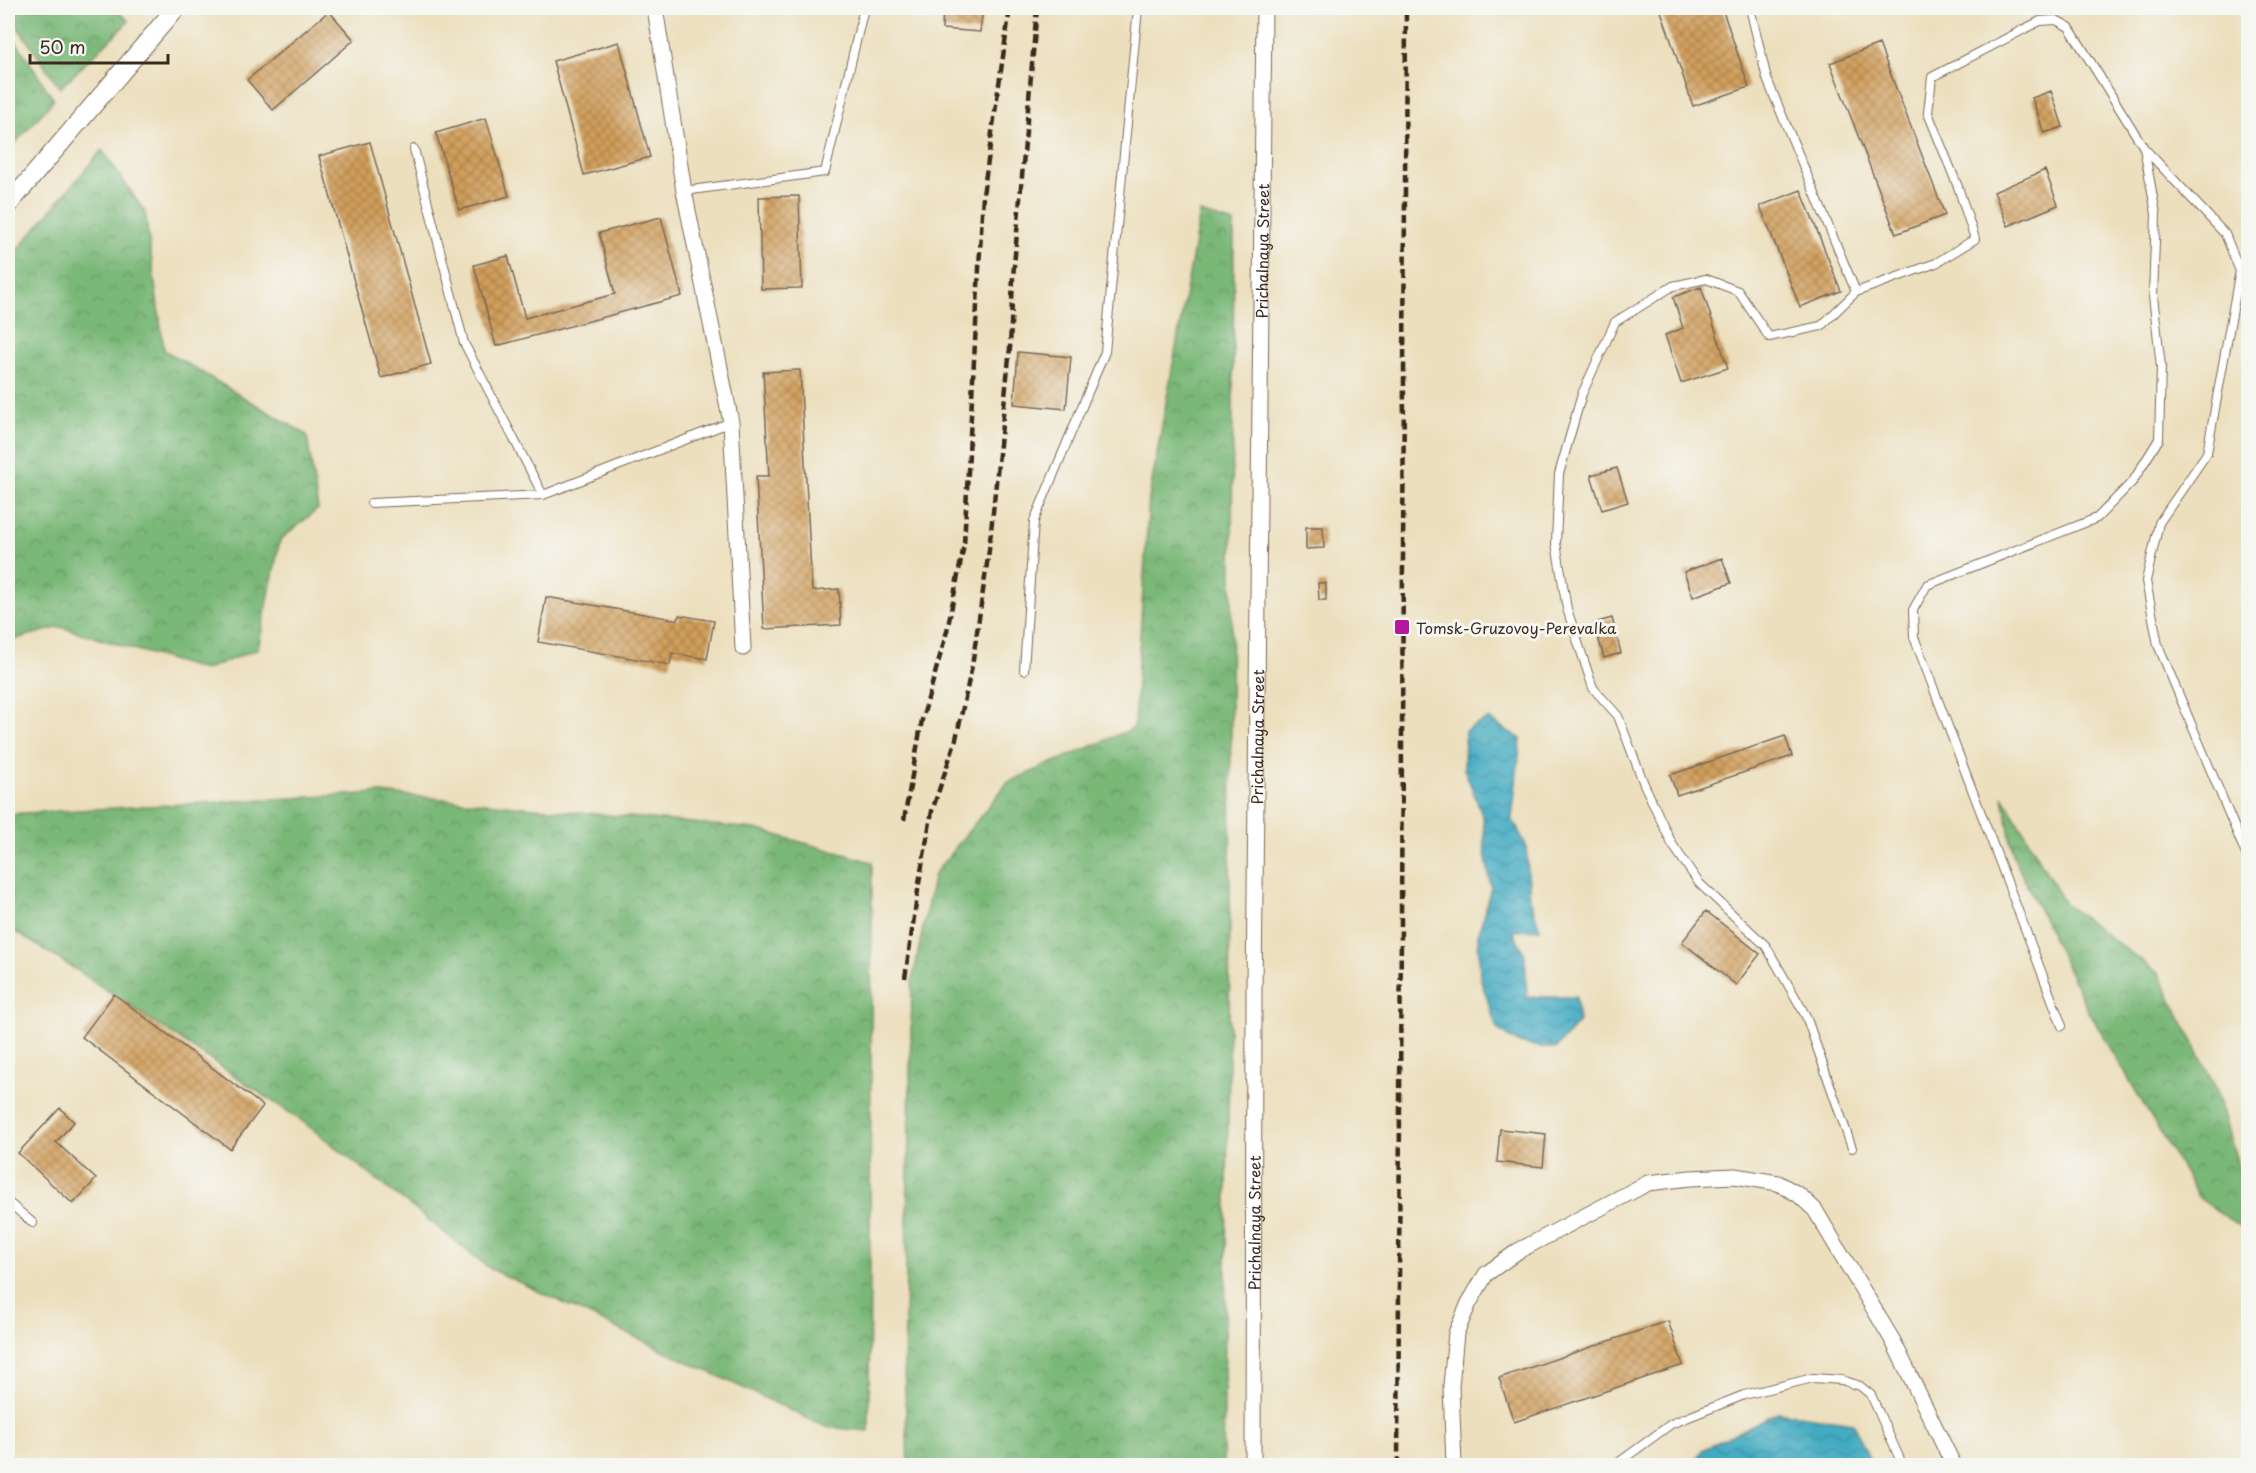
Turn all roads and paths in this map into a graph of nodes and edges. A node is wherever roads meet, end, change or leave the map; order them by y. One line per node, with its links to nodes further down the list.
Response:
1 (176, 8): 10 (street)
2 (655, 8): 9 (street)
3 (864, 8): 9 (lane)
4 (1138, 8): 18 (lane)
5 (1264, 8): 24 (street, Prichalnaya Street)
6 (1750, 8): 13 (lane)
7 (414, 148): 15 (lane)
8 (2144, 148): 11 (lane); 13 (lane); 20 (lane)
9 (684, 191): 14 (street)
10 (8, 205)
11 (2240, 270): 12 (lane); 19 (lane)
12 (2248, 291)
13 (1856, 292): 21 (lane)
14 (731, 422): 15 (lane); 17 (street)
15 (543, 495): 16 (lane)
16 (371, 503)
17 (743, 648)
18 (1024, 670)
19 (2248, 859)
20 (2061, 1026)
21 (1852, 1148)
22 (8, 1203): 23 (lane)
23 (33, 1223)
24 (1253, 1466)
25 (1454, 1466): 28 (street)
26 (1614, 1466): 27 (lane)
27 (1903, 1466)
28 (1954, 1466)

